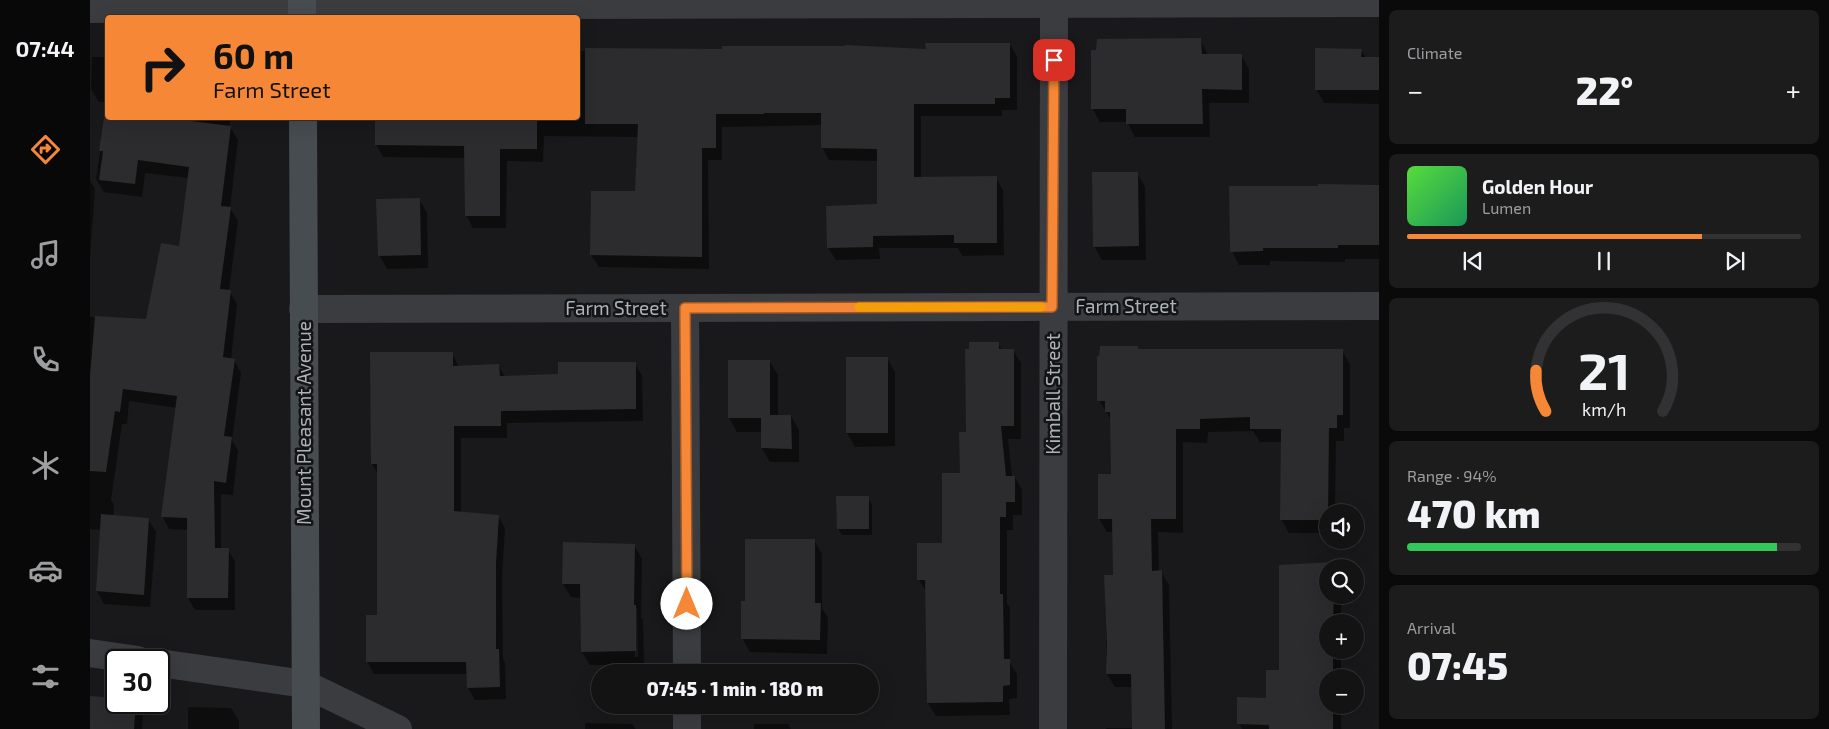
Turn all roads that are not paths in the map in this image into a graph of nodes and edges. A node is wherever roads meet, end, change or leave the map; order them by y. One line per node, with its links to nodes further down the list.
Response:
1 (1054, 2): 2 (street); 3 (street); 8 (street, Kimball Street)
2 (691, 3): 4 (street)
3 (1379, 3)
4 (302, 8): 5 (street)
5 (90, 9)
6 (303, 120): 10 (main road, Mount Pleasant Avenue)
7 (1379, 306): 8 (street, Farm Street)
8 (1052, 307): 9 (street, Farm Street); 20 (street, Kimball Street)
9 (685, 308): 10 (street, Farm Street); 13 (street)
10 (303, 309): 15 (main road, Mount Pleasant Avenue)
11 (90, 653): 12 (street)
12 (105, 655)
13 (687, 664)
14 (170, 665): 15 (street)
15 (305, 684): 17 (main road, Mount Pleasant Avenue); 18 (street)
16 (687, 714): 19 (street)
17 (306, 729)
18 (398, 729)
19 (687, 729)
20 (1054, 729)

